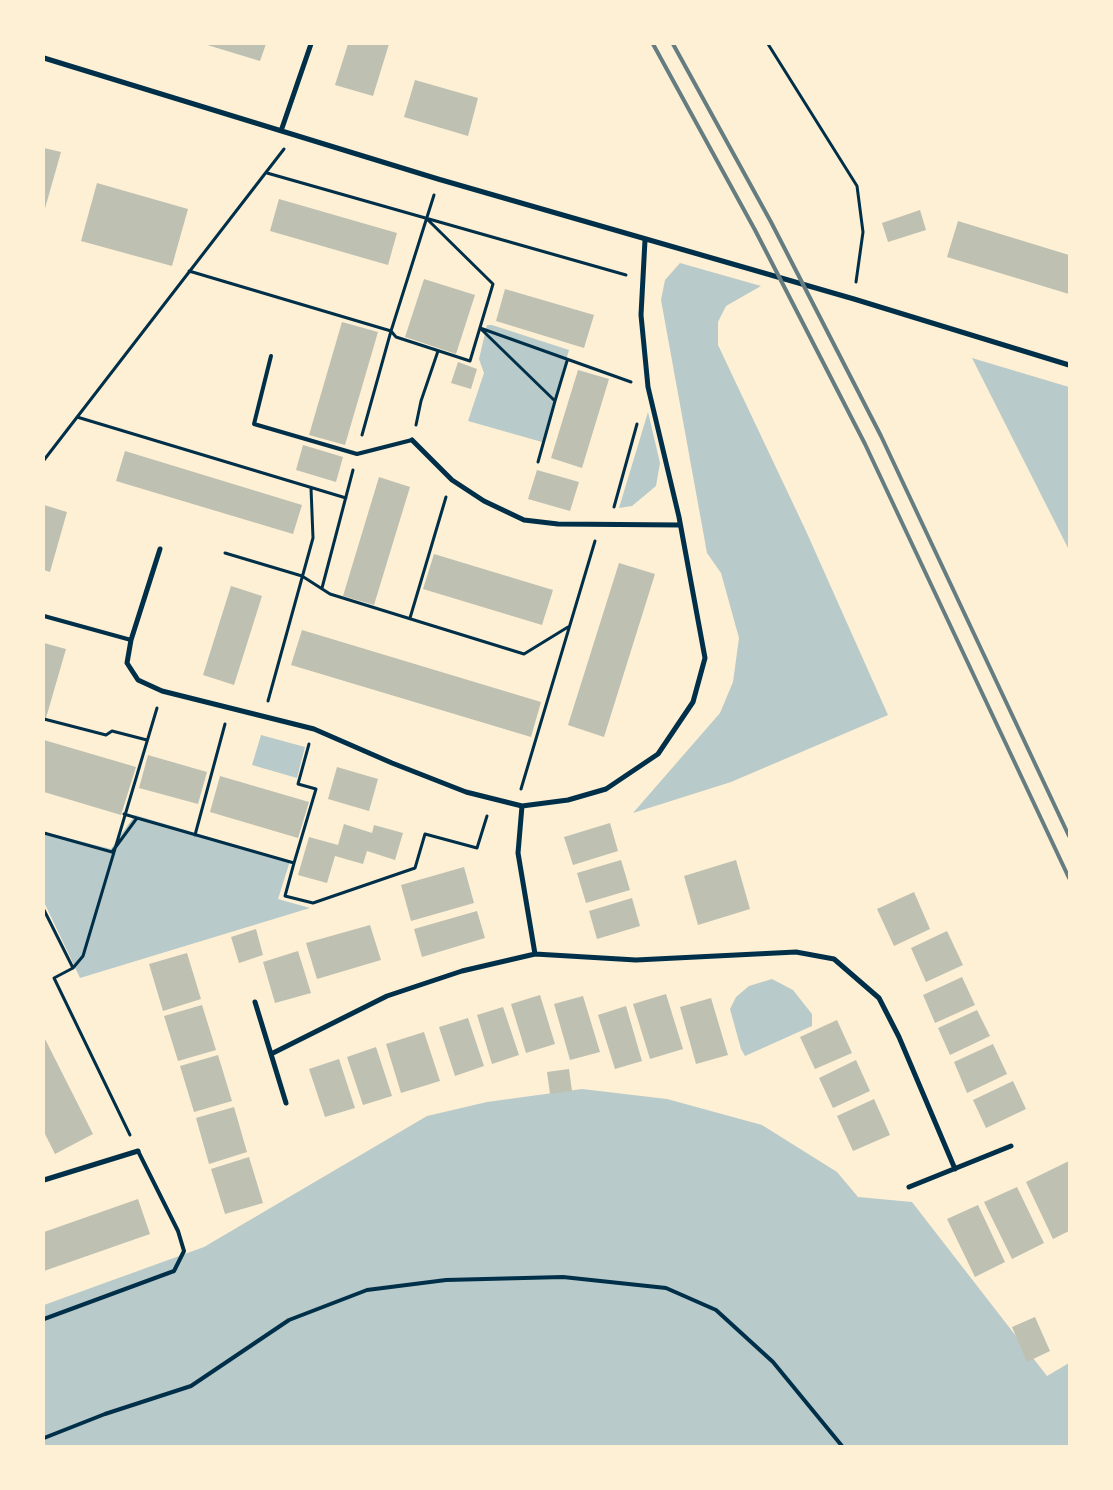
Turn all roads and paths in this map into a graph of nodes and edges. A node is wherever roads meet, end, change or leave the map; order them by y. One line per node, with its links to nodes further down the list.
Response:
1 (311, 44): 4 (street)
2 (768, 44): 12 (path)
3 (44, 58): 4 (street)
4 (281, 131): 5 (street)
5 (295, 134): 6 (path); 7 (street)
6 (267, 173): 8 (path); 10 (path)
7 (438, 179): 8 (path); 9 (street)
8 (428, 220): 11 (path); 13 (path); 14 (path)
9 (645, 240): 11 (street); 12 (street)
10 (189, 271): 14 (path); 21 (path)
11 (643, 279): 19 (street)
12 (854, 299): 18 (street)
13 (480, 328): 15 (path); 17 (path); 20 (path)
14 (391, 331): 15 (path); 23 (path)
15 (438, 351): 22 (path)
16 (271, 356): 23 (lane)
17 (567, 360): 19 (path); 20 (path)
18 (1069, 365)
19 (648, 387): 30 (path); 31 (street)
20 (555, 400): 25 (path)
21 (77, 417): 24 (path); 27 (path)
22 (412, 440): 23 (lane); 26 (street)
23 (357, 454): 28 (path)
24 (44, 460)
25 (538, 462)
26 (452, 480): 29 (street); 37 (path)
27 (311, 488): 28 (path); 34 (path)
28 (346, 498): 35 (path)
29 (601, 524): 30 (street); 38 (path)
30 (609, 524): 31 (street)
31 (680, 525): 47 (street)
32 (160, 549): 39 (street)
33 (225, 553): 34 (path)
34 (302, 576): 35 (path); 42 (path)
35 (322, 588): 37 (path)
36 (44, 616): 39 (lane)
37 (410, 618): 38 (path)
38 (568, 627): 47 (path)
39 (131, 640): 40 (street)
40 (162, 691): 41 (street); 45 (path)
41 (229, 708): 42 (street); 51 (path)
42 (264, 716): 44 (street)
43 (44, 719): 45 (path)
44 (314, 729): 46 (street); 53 (path)
45 (147, 740): 48 (path)
46 (493, 798): 47 (street); 53 (path)
47 (519, 805): 55 (street)
48 (124, 814): 49 (path); 52 (path)
49 (137, 818): 51 (path); 52 (path)
50 (44, 833): 52 (path)
51 (195, 834): 53 (path)
52 (112, 852): 56 (path)
53 (294, 863)
54 (44, 910): 56 (path)
55 (535, 954): 58 (street); 62 (street)
56 (73, 968): 61 (path)
57 (255, 1002): 58 (street)
58 (271, 1054): 59 (street)
59 (286, 1102)
60 (1011, 1146): 62 (street)
61 (138, 1152): 63 (street); 65 (lane)
62 (955, 1169): 64 (street)
63 (44, 1180)
64 (909, 1187)
65 (44, 1319)
66 (44, 1438): 67 (lane)
67 (842, 1446)

